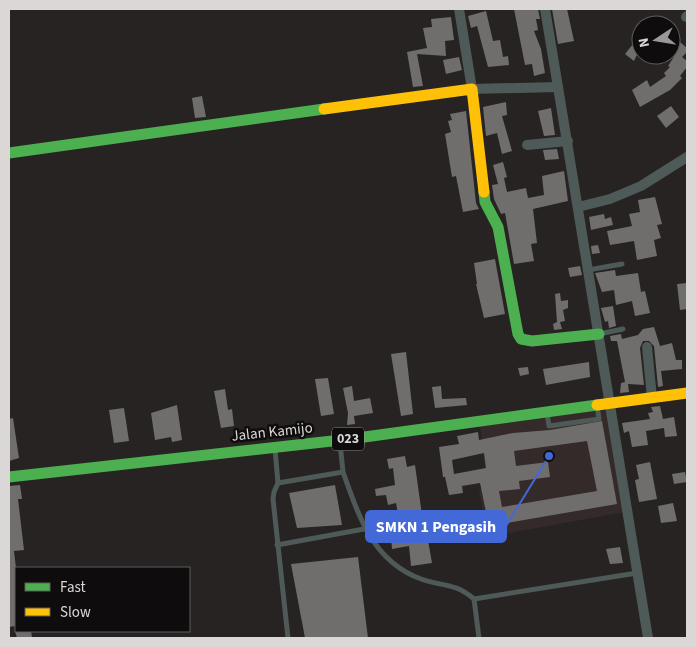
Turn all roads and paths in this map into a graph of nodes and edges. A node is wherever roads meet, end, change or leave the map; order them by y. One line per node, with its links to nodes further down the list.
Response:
1 (459, 9): 4 (street)
2 (545, 9): 3 (street)
3 (558, 87): 4 (street); 5 (street)
4 (472, 90): 7 (street); 13 (street)
5 (568, 141): 6 (street); 9 (street)
6 (526, 145)
7 (9, 154)
8 (687, 157): 9 (street)
9 (578, 207): 11 (street)
10 (622, 264): 11 (lane)
11 (588, 270): 13 (street)
12 (623, 329): 13 (lane)
13 (599, 334): 17 (street)
14 (647, 347): 16 (street)
15 (687, 393): 16 (street, Jalan Kamijo / 023)
16 (652, 398): 17 (street, Jalan Kamijo / 023)
17 (610, 404): 18 (street, Jalan Kamijo / 023); 25 (street)
18 (339, 440): 19 (street, Jalan Kamijo / 023); 20 (lane)
19 (274, 446): 21 (street, Jalan Kamijo / 023); 22 (lane)
20 (343, 472): 22 (lane); 23 (lane)
21 (9, 477)
22 (278, 483): 24 (lane)
23 (364, 529): 24 (lane); 26 (lane)
24 (277, 545): 27 (lane)
25 (637, 573): 26 (lane); 29 (street)
26 (474, 599): 28 (lane)
27 (288, 638)
28 (479, 638)
29 (648, 638)

